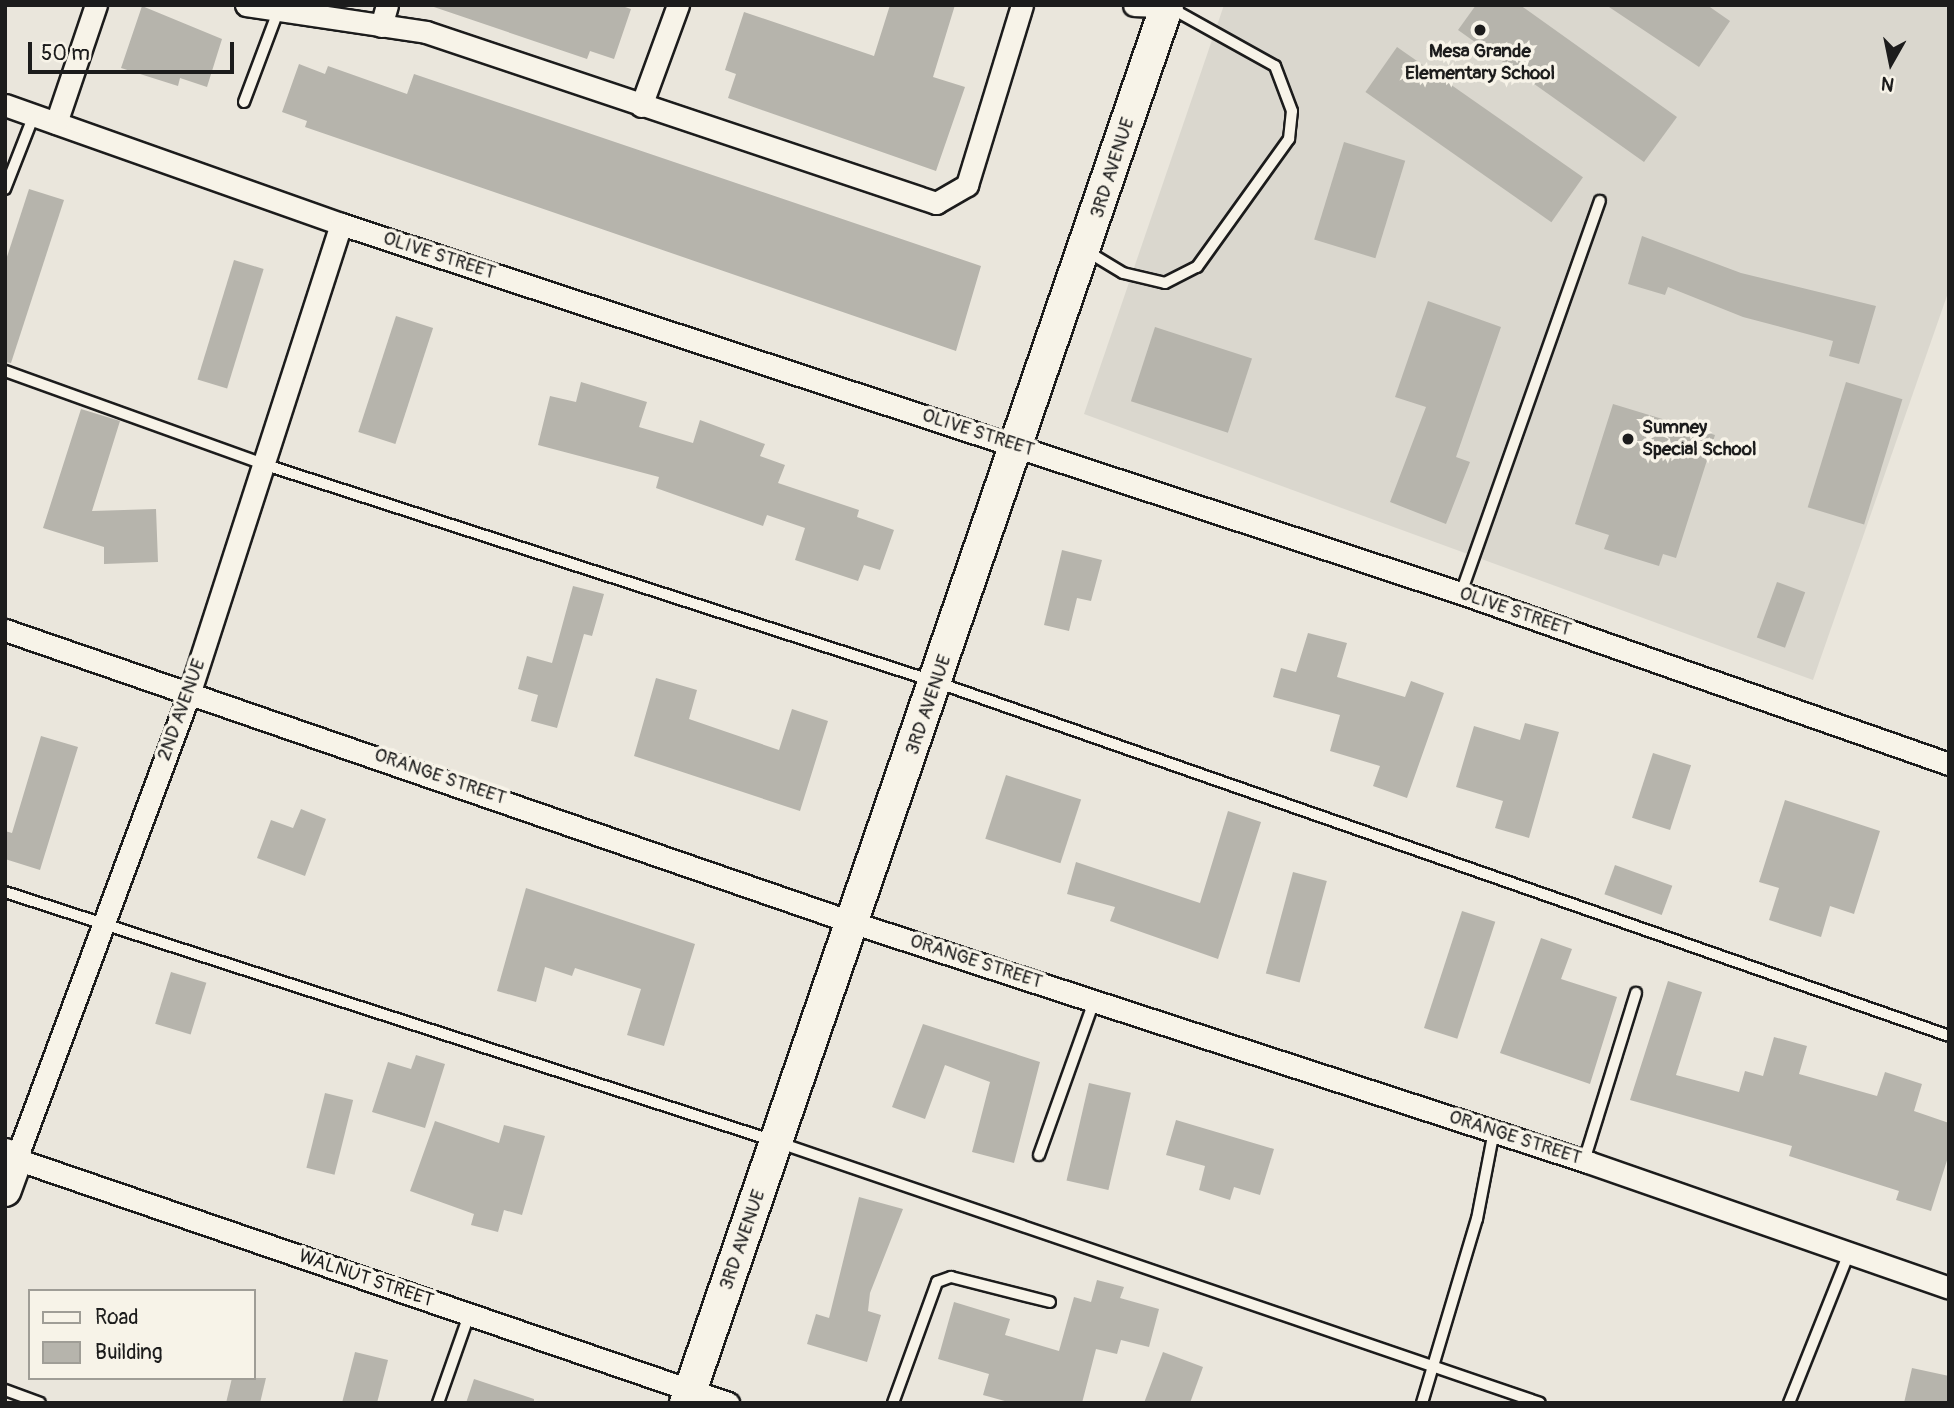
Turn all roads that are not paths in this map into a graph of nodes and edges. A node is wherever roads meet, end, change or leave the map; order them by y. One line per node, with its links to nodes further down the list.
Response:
1 (96, 5): 14 (street)
2 (246, 5): 8 (street)
3 (387, 5): 9 (street)
4 (678, 5): 12 (street)
5 (1022, 5): 12 (street)
6 (1134, 5): 7 (street)
7 (1167, 5): 18 (street, 3RD AVENUE); 18 (lane)
8 (277, 14): 9 (street); 10 (lane)
9 (380, 26): 12 (street)
10 (244, 102)
11 (5, 105): 13 (street, OLIVE STREET)
12 (641, 106)
13 (34, 115): 14 (street, OLIVE STREET); 15 (lane)
14 (56, 123): 17 (street, OLIVE STREET)
15 (5, 189)
16 (1600, 201): 22 (lane)
17 (341, 224): 20 (street, OLIVE STREET); 21 (street, 2ND AVENUE)
18 (1085, 250): 20 (street, 3RD AVENUE)
19 (5, 371): 21 (lane)
20 (1017, 446): 22 (street, OLIVE STREET); 24 (street, 3RD AVENUE)
21 (267, 465): 24 (lane); 25 (street, 2ND AVENUE)
22 (1461, 593): 26 (street, OLIVE STREET)
23 (5, 630): 25 (street, ORANGE STREET)
24 (936, 682): 28 (street, 3RD AVENUE); 32 (lane)
25 (191, 689): 28 (street, ORANGE STREET); 29 (street, 2ND AVENUE)
26 (1949, 764)
27 (5, 892): 29 (lane)
28 (854, 923): 31 (street, ORANGE STREET); 34 (street, 3RD AVENUE)
29 (99, 925): 34 (lane); 36 (street, 2ND AVENUE)
30 (1636, 993): 37 (lane)
31 (1094, 1001): 33 (street, ORANGE STREET); 35 (lane)
32 (1949, 1036)
33 (1494, 1131): 37 (street, ORANGE STREET); 43 (lane)
34 (777, 1142): 43 (lane); 45 (street, 3RD AVENUE)
35 (1039, 1155)
36 (10, 1157): 38 (street, 2ND AVENUE); 42 (street, WALNUT STREET)
37 (1584, 1161): 39 (street, ORANGE STREET)
38 (5, 1190)
39 (1849, 1253): 40 (street, ORANGE STREET); 52 (lane)
40 (1949, 1288)
41 (1050, 1302): 49 (lane)
42 (468, 1315): 45 (street, WALNUT STREET); 47 (lane)
43 (1432, 1364): 50 (lane); 51 (lane)
44 (5, 1390): 46 (lane)
45 (688, 1397): 48 (street, WALNUT STREET)
46 (40, 1403)
47 (438, 1403)
48 (728, 1403)
49 (893, 1403)
50 (1422, 1403)
51 (1540, 1403)
52 (1789, 1403)

